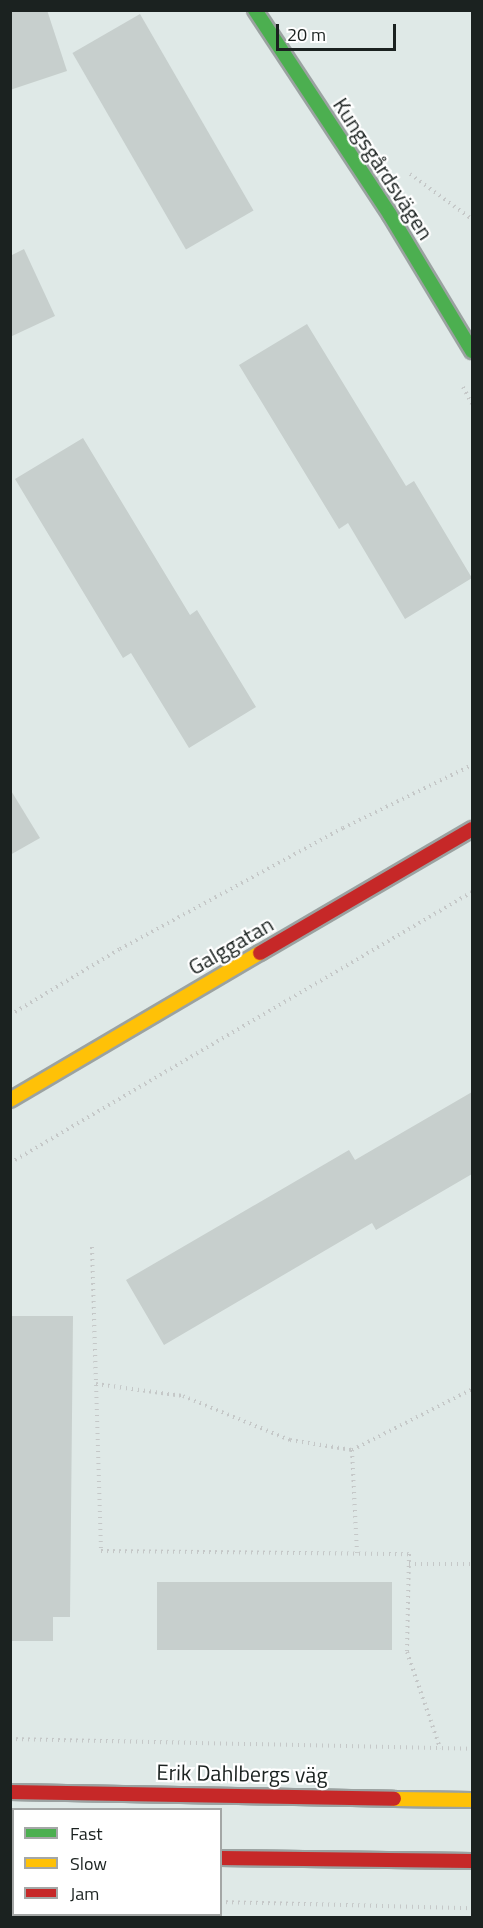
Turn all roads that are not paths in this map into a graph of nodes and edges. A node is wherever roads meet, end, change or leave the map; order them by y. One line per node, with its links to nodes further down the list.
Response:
1 (255, 10): 2 (street, Kungsgårdsvägen)
2 (472, 351)
3 (472, 829): 4 (street, Galggatan)
4 (10, 1100)
5 (10, 1792): 6 (street, Erik Dahlbergs väg)
6 (472, 1800)
7 (222, 1858): 8 (street)
8 (472, 1861)

